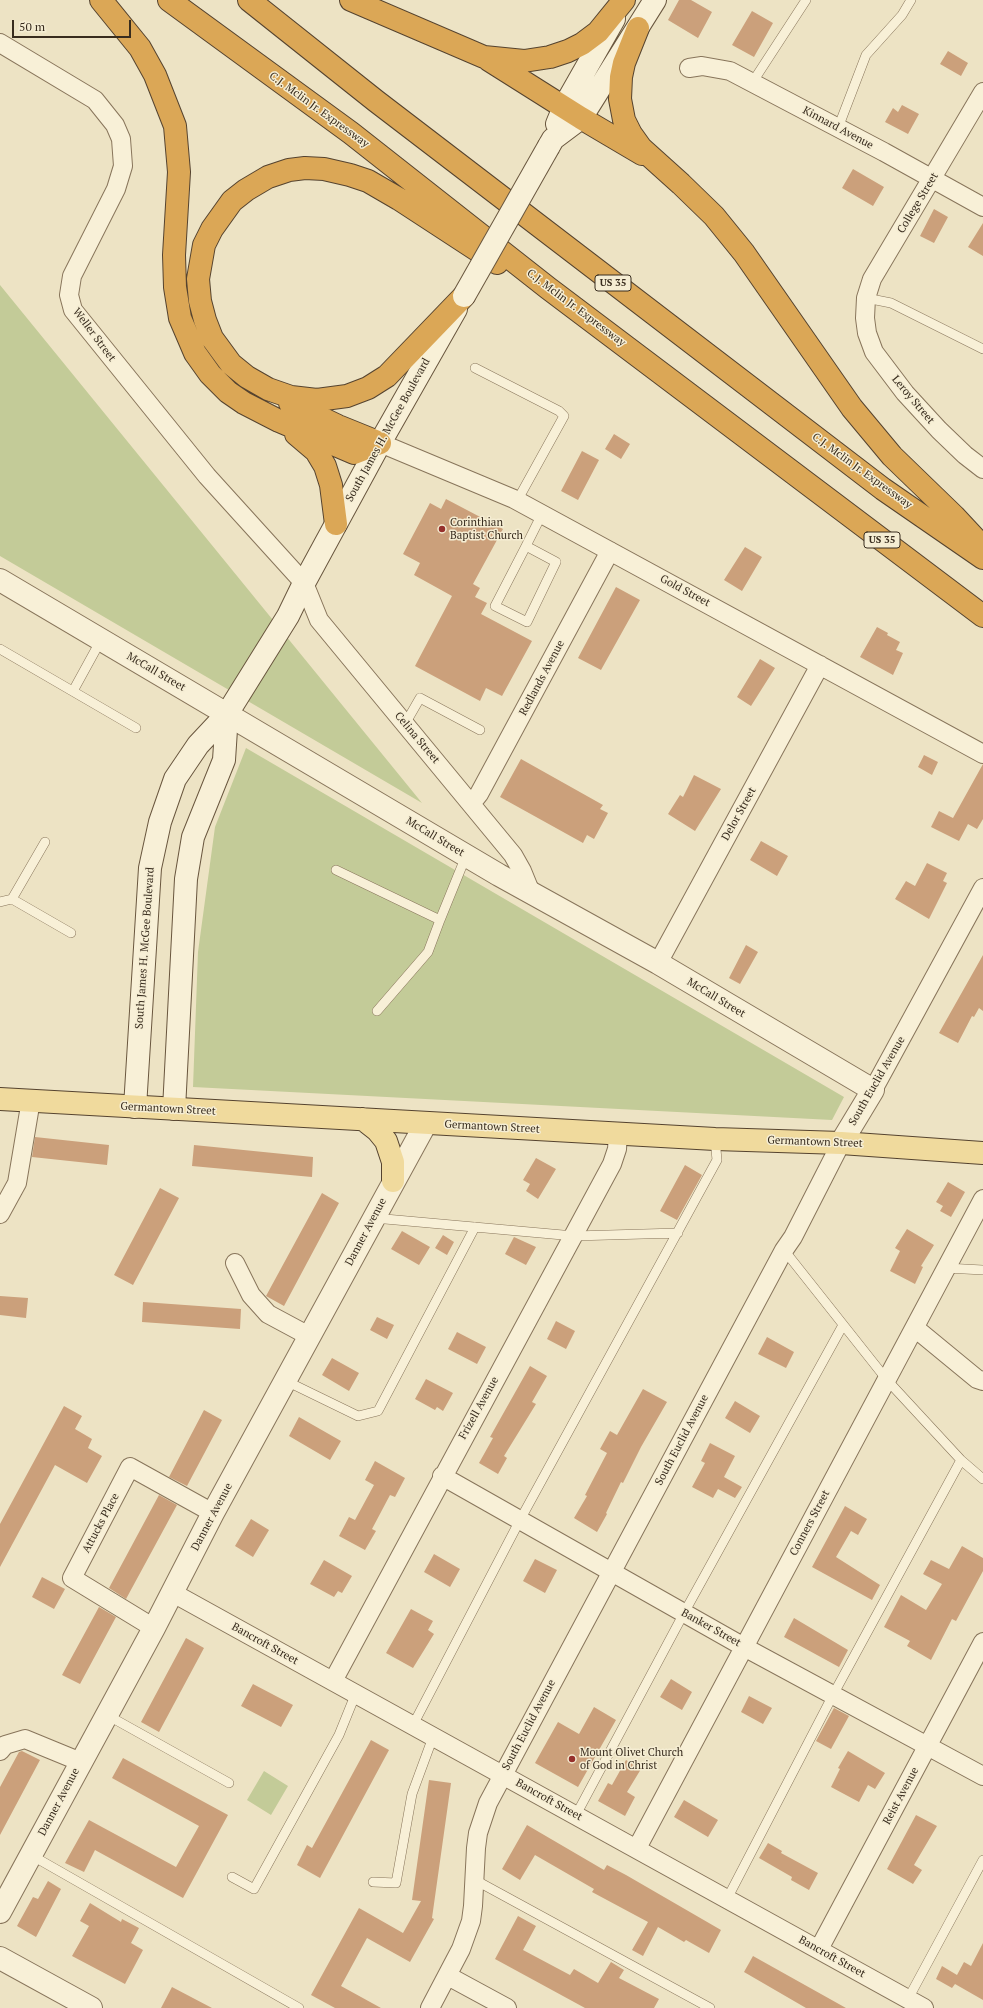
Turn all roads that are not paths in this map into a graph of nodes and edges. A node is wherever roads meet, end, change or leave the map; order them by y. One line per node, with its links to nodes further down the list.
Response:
1 (101, 0): 27 (highway)
2 (169, 0): 21 (highway, C.J. Mclin Jr. Expressway / US 35)
3 (249, 0): 36 (highway, C.J. Mclin Jr. Expressway / US 35)
4 (351, 0): 11 (highway)
5 (624, 0): 11 (highway); 15 (street, South James H. McGee Boulevard)
6 (655, 0): 9 (street, South James H. McGee Boulevard)
7 (806, 0): 13 (lane)
8 (910, 0): 16 (lane)
9 (638, 28): 15 (street, South James H. McGee Boulevard); 17 (highway)
10 (0, 44): 38 (street, Weller Street)
11 (484, 57): 15 (highway)
12 (689, 68): 13 (street, Kinnard Avenue)
13 (752, 83): 16 (street, Kinnard Avenue)
14 (983, 92): 18 (street, College Street)
15 (573, 113): 17 (highway); 20 (street, South James H. McGee Boulevard, bridge)
16 (838, 128): 18 (street, Kinnard Avenue)
17 (653, 160): 34 (highway)
18 (932, 179): 19 (street, Kinnard Avenue); 22 (street, College Street)
19 (983, 206)
20 (464, 296): 26 (highway); 28 (street, South James H. McGee Boulevard)
21 (561, 298): 26 (highway); 39 (highway, C.J. Mclin Jr. Expressway / US 35)
22 (866, 298): 23 (street, College Street); 24 (lane)
23 (865, 318): 29 (street, Leroy Street)
24 (983, 349)
25 (475, 368): 30 (lane)
26 (268, 389): 28 (highway)
27 (279, 421): 28 (highway); 32 (highway)
28 (380, 443): 30 (street, Gold Street); 32 (street, South James H. McGee Boulevard)
29 (983, 469)
30 (518, 501): 31 (street, Gold Street)
31 (542, 514): 33 (lane); 35 (street, Gold Street)
32 (336, 524): 38 (street, South James H. McGee Boulevard)
33 (526, 546): 33 (lane)
34 (983, 548)
35 (610, 551): 42 (street, Gold Street); 49 (street, Redlands Avenue)
36 (983, 558)
37 (0, 580): 40 (street, McCall Street)
38 (304, 583): 44 (street, South James H. McGee Boulevard); 45 (street, Celina Street)
39 (983, 616)
40 (101, 640): 43 (lane); 44 (street, McCall Street)
41 (0, 649): 43 (lane)
42 (820, 665): 48 (street, Gold Street); 59 (street, Delor Street)
43 (72, 691): 46 (lane)
44 (227, 714): 51 (street, McCall Street); 64 (street, South James H. McGee Boulevard); 65 (street, South James H. McGee Boulevard)
45 (405, 724): 47 (lane); 49 (street, Celina Street)
46 (136, 728)
47 (480, 730)
48 (983, 754)
49 (471, 804): 54 (street, Celina Street)
50 (44, 842): 55 (lane)
51 (466, 856): 54 (street, McCall Street); 57 (lane)
52 (336, 870): 57 (lane)
53 (983, 888): 61 (street, South Euclid Avenue)
54 (531, 893): 59 (street, McCall Street)
55 (12, 899): 56 (lane); 58 (lane)
56 (0, 902)
57 (440, 920): 60 (lane)
58 (71, 932)
59 (658, 963): 61 (street, McCall Street)
60 (377, 1011)
61 (873, 1090): 70 (street, South Euclid Avenue)
62 (0, 1099): 63 (main road, Germantown Street)
63 (31, 1100): 64 (main road, Germantown Street); 74 (street)
64 (135, 1107): 65 (main road, Germantown Street)
65 (174, 1109): 66 (main road, Germantown Street)
66 (363, 1119): 67 (main road, Germantown Street); 72 (main road)
67 (426, 1123): 68 (main road, Germantown Street); 72 (street, Danner Avenue)
68 (618, 1134): 69 (main road, Germantown Street); 78 (street, Frizell Avenue)
69 (715, 1139): 70 (main road, Germantown Street); 77 (lane)
70 (841, 1143): 71 (main road, Germantown Street); 79 (street, South Euclid Avenue)
71 (983, 1153)
72 (393, 1180): 75 (street, Danner Avenue)
73 (983, 1199): 81 (street, Conners Street)
74 (0, 1214)
75 (374, 1218): 76 (lane); 85 (street, Danner Avenue)
76 (475, 1227): 78 (lane); 87 (lane)
77 (678, 1233): 78 (lane); 93 (lane)
78 (574, 1236): 90 (street, Frizell Avenue)
79 (784, 1250): 83 (lane); 94 (street, South Euclid Avenue)
80 (234, 1263): 85 (street)
81 (946, 1268): 82 (lane); 84 (street, Conners Street)
82 (983, 1270)
83 (843, 1325): 86 (lane); 96 (lane)
84 (915, 1328): 86 (street, Conners Street); 88 (street)
85 (309, 1336): 87 (street, Danner Avenue)
86 (887, 1380): 89 (lane); 99 (street, Conners Street)
87 (286, 1381): 92 (street, Danner Avenue)
88 (983, 1381)
89 (961, 1460): 91 (lane); 102 (lane)
90 (442, 1476): 93 (street, Banker Street); 100 (street, Frizell Avenue)
91 (983, 1479)
92 (213, 1513): 95 (street, Danner Avenue); 97 (street, Attucks Place)
93 (520, 1520): 94 (street, Banker Street); 104 (lane)
94 (611, 1572): 96 (street, Banker Street); 109 (street, South Euclid Avenue)
95 (173, 1593): 97 (street, Danner Avenue); 100 (street, Bancroft Street)
96 (684, 1613): 99 (street, Banker Street); 112 (lane)
97 (154, 1628): 103 (street, Danner Avenue)
98 (983, 1642): 106 (street, Reist Avenue)
99 (744, 1646): 102 (street, Banker Street); 113 (street, Conners Street)
100 (333, 1681): 101 (street, Bancroft Street)
101 (356, 1693): 104 (street, Bancroft Street); 116 (lane)
102 (833, 1695): 106 (street, Banker Street); 119 (lane)
103 (107, 1715): 108 (street, Danner Avenue); 111 (lane)
104 (413, 1725): 105 (street, Bancroft Street)
105 (433, 1737): 109 (street, Bancroft Street); 118 (lane)
106 (928, 1746): 110 (street, Banker Street); 121 (street, Reist Avenue)
107 (0, 1751): 108 (street)
108 (81, 1762): 114 (street, Danner Avenue)
109 (503, 1775): 112 (street, Bancroft Street); 117 (street, South Euclid Avenue)
110 (983, 1776)
111 (229, 1783)
112 (576, 1815): 113 (street, Bancroft Street)
113 (637, 1848): 119 (street, Bancroft Street)
114 (31, 1855): 120 (street, Danner Avenue); 126 (lane)
115 (983, 1860): 124 (lane)
116 (232, 1877)
117 (475, 1880): 123 (street, South Euclid Avenue); 129 (lane)
118 (373, 1882)
119 (727, 1899): 121 (street, Bancroft Street)
120 (0, 1912)
121 (819, 1950): 124 (street, Bancroft Street)
122 (0, 1958): 125 (street)
123 (448, 1976): 127 (street, South Euclid Avenue); 128 (street)
124 (908, 1999): 130 (street, Bancroft Street)
125 (91, 2008)
126 (298, 2008)
127 (430, 2008)
128 (507, 2008)
129 (710, 2008)
130 (924, 2008)

